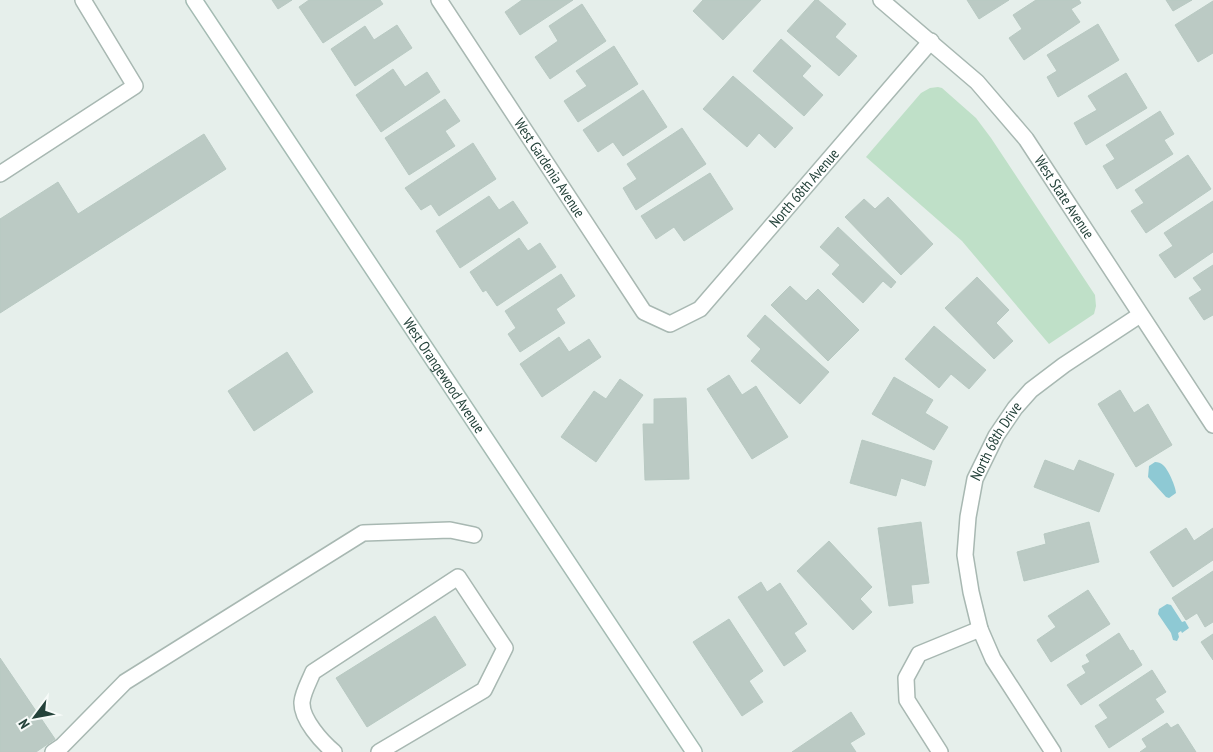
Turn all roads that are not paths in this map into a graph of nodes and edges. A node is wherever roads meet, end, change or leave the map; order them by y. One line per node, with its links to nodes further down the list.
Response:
1 (83, 0): 6 (street)
2 (194, 0): 15 (street, West Orangewood Avenue)
3 (439, 0): 8 (street, West Gardenia Avenue)
4 (881, 0): 5 (street, West State Avenue)
5 (931, 41): 7 (street, West State Avenue); 8 (street, North 68th Avenue)
6 (0, 174)
7 (1140, 315): 9 (street, West State Avenue); 11 (street, North 68th Drive)
8 (670, 324)
9 (1213, 425)
10 (474, 535): 12 (street)
11 (980, 629): 16 (street); 17 (street)
12 (53, 752)
13 (334, 752): 14 (street)
14 (379, 752)
15 (694, 752)
16 (940, 752)
17 (1053, 752)

